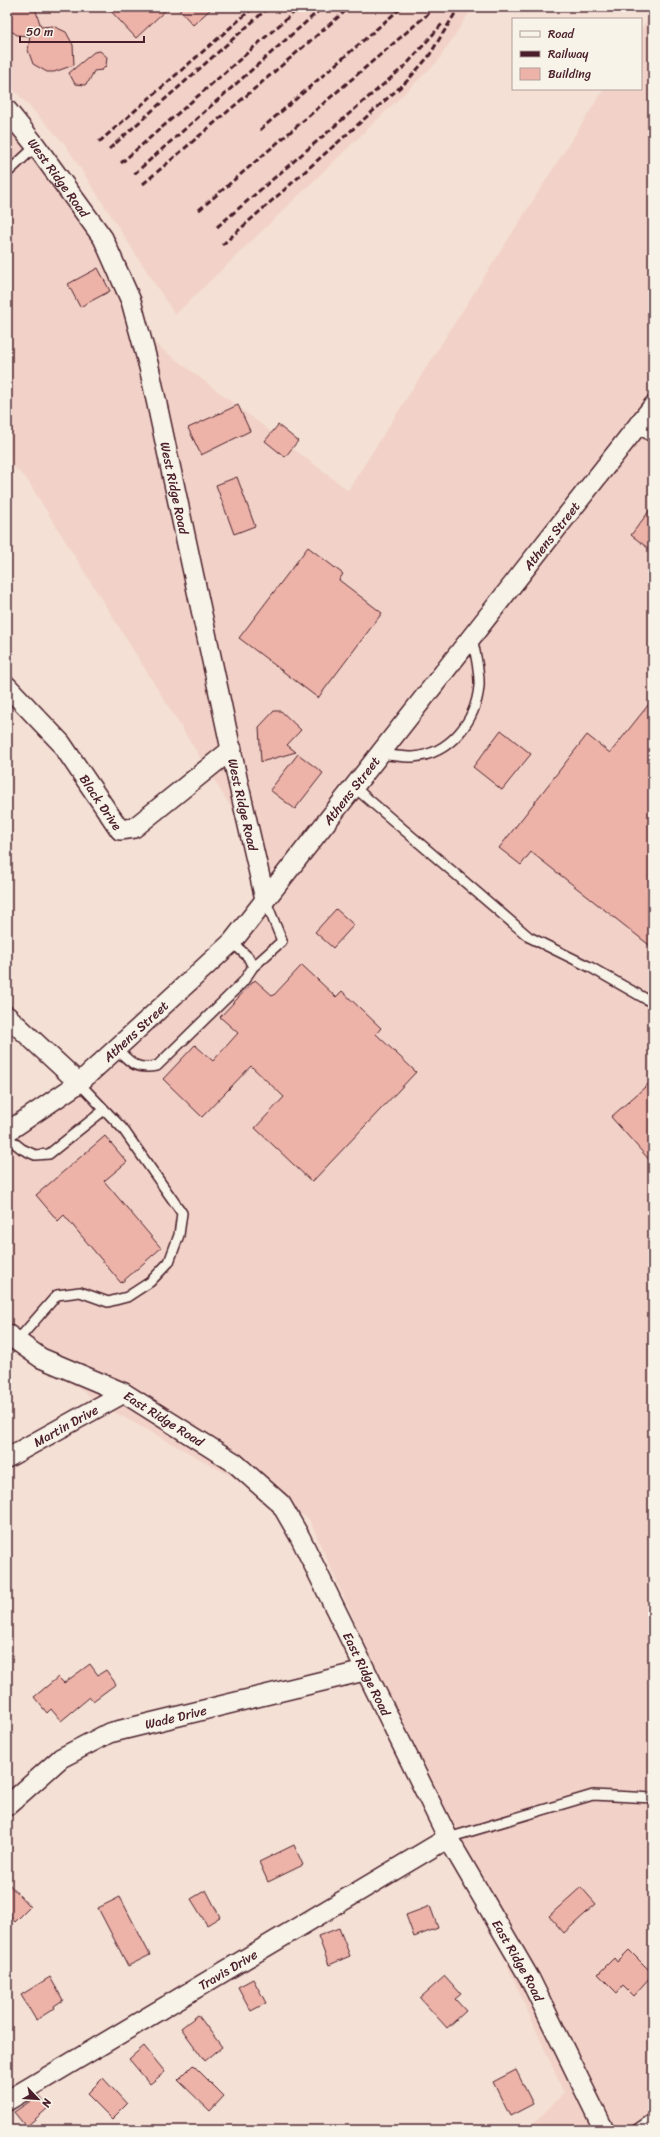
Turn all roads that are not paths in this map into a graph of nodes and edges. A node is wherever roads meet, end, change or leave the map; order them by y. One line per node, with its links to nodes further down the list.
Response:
1 (7, 110): 2 (street, West Ridge Road)
2 (36, 146): 3 (lane); 9 (street, West Ridge Road)
3 (7, 173)
4 (653, 406): 5 (street, Athens Street)
5 (637, 427): 6 (lane); 7 (street, Athens Street)
6 (653, 438)
7 (472, 636): 10 (street, Athens Street); 10 (lane)
8 (7, 686): 9 (street, Black Drive)
9 (232, 749): 12 (street, West Ridge Road)
10 (379, 754): 11 (street, Athens Street)
11 (354, 787): 12 (street, Athens Street); 15 (lane)
12 (266, 899): 13 (street, Athens Street); 14 (lane)
13 (232, 942): 14 (lane); 17 (street, Athens Street)
14 (253, 968): 17 (lane)
15 (653, 1003)
16 (7, 1016): 18 (street)
17 (116, 1048): 18 (street, Athens Street)
18 (79, 1083): 19 (lane); 20 (street, Athens Street)
19 (104, 1110): 21 (lane); 22 (lane)
20 (7, 1132)
21 (7, 1136)
22 (12, 1338): 23 (street, East Ridge Road)
23 (124, 1393): 24 (street, Martin Drive); 25 (street, East Ridge Road)
24 (7, 1458)
25 (364, 1671): 27 (street, Wade Drive); 28 (street, East Ridge Road)
26 (653, 1798): 28 (lane)
27 (7, 1806)
28 (448, 1838): 29 (street, Travis Drive); 31 (street, East Ridge Road)
29 (7, 2101)
30 (653, 2118): 32 (lane)
31 (604, 2130)
32 (636, 2130)

